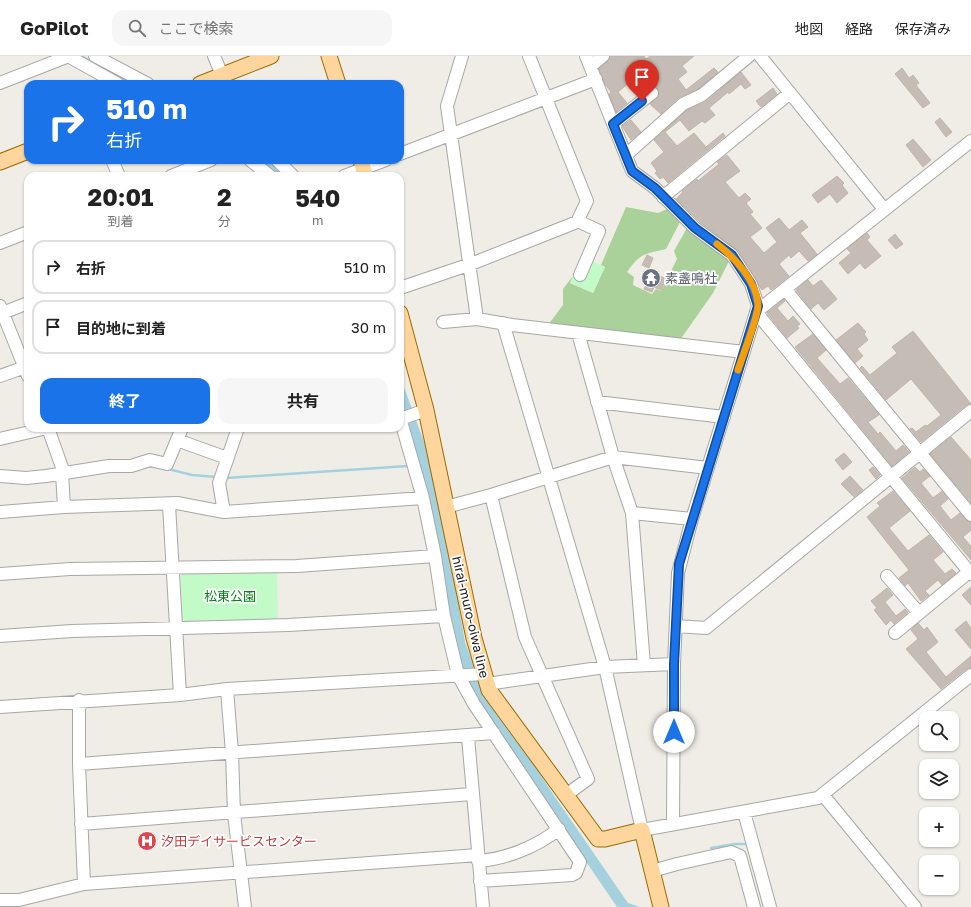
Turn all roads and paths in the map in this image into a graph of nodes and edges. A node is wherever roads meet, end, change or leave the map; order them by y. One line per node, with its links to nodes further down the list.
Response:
1 (68, 56): 14 (street); 18 (street)
2 (95, 56): 15 (street)
3 (214, 56): 12 (street)
4 (271, 56): 12 (main road)
5 (329, 56): 17 (main road)
6 (462, 56): 23 (street)
7 (529, 56): 21 (street)
8 (603, 56): 11 (street)
9 (749, 56): 27 (street)
10 (760, 56): 20 (street)
11 (588, 61): 13 (street)
12 (222, 75): 16 (main road)
13 (596, 79): 21 (street); 22 (street)
14 (111, 80)
15 (140, 80)
16 (210, 80)
17 (337, 80)
18 (0, 83)
19 (652, 93): 22 (street)
20 (790, 93): 38 (street); 39 (street)
21 (547, 99): 23 (street); 40 (street)
22 (613, 124): 27 (street)
23 (450, 135): 25 (street); 43 (street)
24 (971, 141): 39 (street)
25 (404, 152)
26 (24, 153): 28 (main road)
27 (626, 155): 38 (street)
28 (0, 162)
29 (201, 164): 34 (street)
30 (255, 164): 35 (street)
31 (281, 164): 36 (street)
32 (374, 164): 33 (street)
33 (363, 168): 37 (street)
34 (181, 172)
35 (265, 172)
36 (289, 172)
37 (354, 172)
38 (663, 197): 49 (street)
39 (884, 209): 46 (street)
40 (578, 221): 43 (street); 44 (street)
41 (24, 234): 42 (street)
42 (0, 243)
43 (471, 264): 45 (street); 50 (street)
44 (580, 275)
45 (404, 287)
46 (785, 289): 49 (street); 71 (street)
47 (24, 304): 48 (street)
48 (1, 311): 56 (street)
49 (756, 312): 55 (street); 77 (street)
50 (477, 319): 51 (street); 52 (street)
51 (444, 322)
52 (503, 323): 54 (street); 78 (street)
53 (404, 332): 61 (main road, hirai-muro-oiwa line)
54 (578, 333): 55 (street); 59 (street)
55 (744, 352): 62 (street)
56 (24, 363)
57 (24, 371): 58 (street)
58 (0, 376)
59 (598, 402): 62 (street); 72 (street)
60 (971, 411): 71 (street)
61 (421, 412): 63 (street); 83 (main road, hirai-muro-oiwa line)
62 (724, 417): 74 (street)
63 (404, 418)
64 (30, 432): 69 (street)
65 (48, 432): 75 (street)
66 (180, 432): 70 (street)
67 (237, 432): 73 (street)
68 (404, 432): 80 (street)
69 (0, 439)
70 (177, 440): 73 (street); 75 (street)
71 (919, 452): 77 (street); 87 (street)
72 (613, 457): 74 (street); 78 (street); 86 (street)
73 (227, 458): 85 (street)
74 (708, 468): 88 (street)
75 (63, 473): 76 (street); 82 (street)
76 (0, 476)
77 (891, 476): 91 (street); 96 (street)
78 (550, 477): 79 (street); 102 (street)
79 (491, 495): 83 (street); 105 (street)
80 (423, 498): 85 (street); 89 (street)
81 (169, 505): 82 (street); 85 (street); 90 (street)
82 (64, 507): 84 (street)
83 (446, 507): 106 (main road, hirai-muro-oiwa line)
84 (0, 512)
85 (224, 512)
86 (632, 513): 88 (street); 101 (street)
87 (971, 515)
88 (692, 519): 96 (street)
89 (435, 556): 90 (street); 95 (street)
90 (173, 569): 92 (street); 97 (street)
91 (970, 573): 94 (street)
92 (0, 574)
93 (887, 576): 94 (street)
94 (919, 613): 98 (street)
95 (444, 616): 97 (street); 103 (street)
96 (676, 626): 100 (street)
97 (177, 627): 99 (street); 108 (street)
98 (895, 633)
99 (0, 636)
100 (674, 664): 101 (street); 121 (street)
101 (644, 665): 102 (street)
102 (605, 667): 105 (street); 123 (street)
103 (461, 675): 106 (street); 107 (street); 111 (street)
104 (971, 675): 116 (street)
105 (543, 677): 106 (street); 117 (street)
106 (483, 678): 117 (main road, hirai-muro-oiwa line)
107 (227, 689): 108 (street); 113 (street)
108 (180, 695): 109 (street)
109 (79, 700): 110 (street); 114 (street)
110 (0, 707)
111 (494, 734): 112 (street); 122 (street)
112 (468, 737): 113 (street); 115 (street)
113 (232, 753): 114 (street); 119 (street)
114 (79, 764): 120 (street)
115 (472, 794): 119 (street); 124 (street)
116 (823, 795): 118 (street); 135 (street)
117 (566, 796): 123 (main road, hirai-muro-oiwa line)
118 (744, 812): 121 (street); 134 (street)
119 (234, 814): 120 (street); 126 (street)
120 (81, 824): 128 (street)
121 (673, 824): 123 (street)
122 (558, 829): 124 (street); 127 (street)
123 (642, 830): 125 (main road)
124 (478, 858): 126 (street); 127 (street)
125 (652, 871): 132 (main road); 133 (street)
126 (240, 873): 128 (street); 130 (street)
127 (480, 881): 131 (street)
128 (84, 884): 129 (street)
129 (0, 900)
130 (245, 907)
131 (482, 907)
132 (661, 907)
133 (754, 907)
134 (770, 907)
135 (915, 907)

